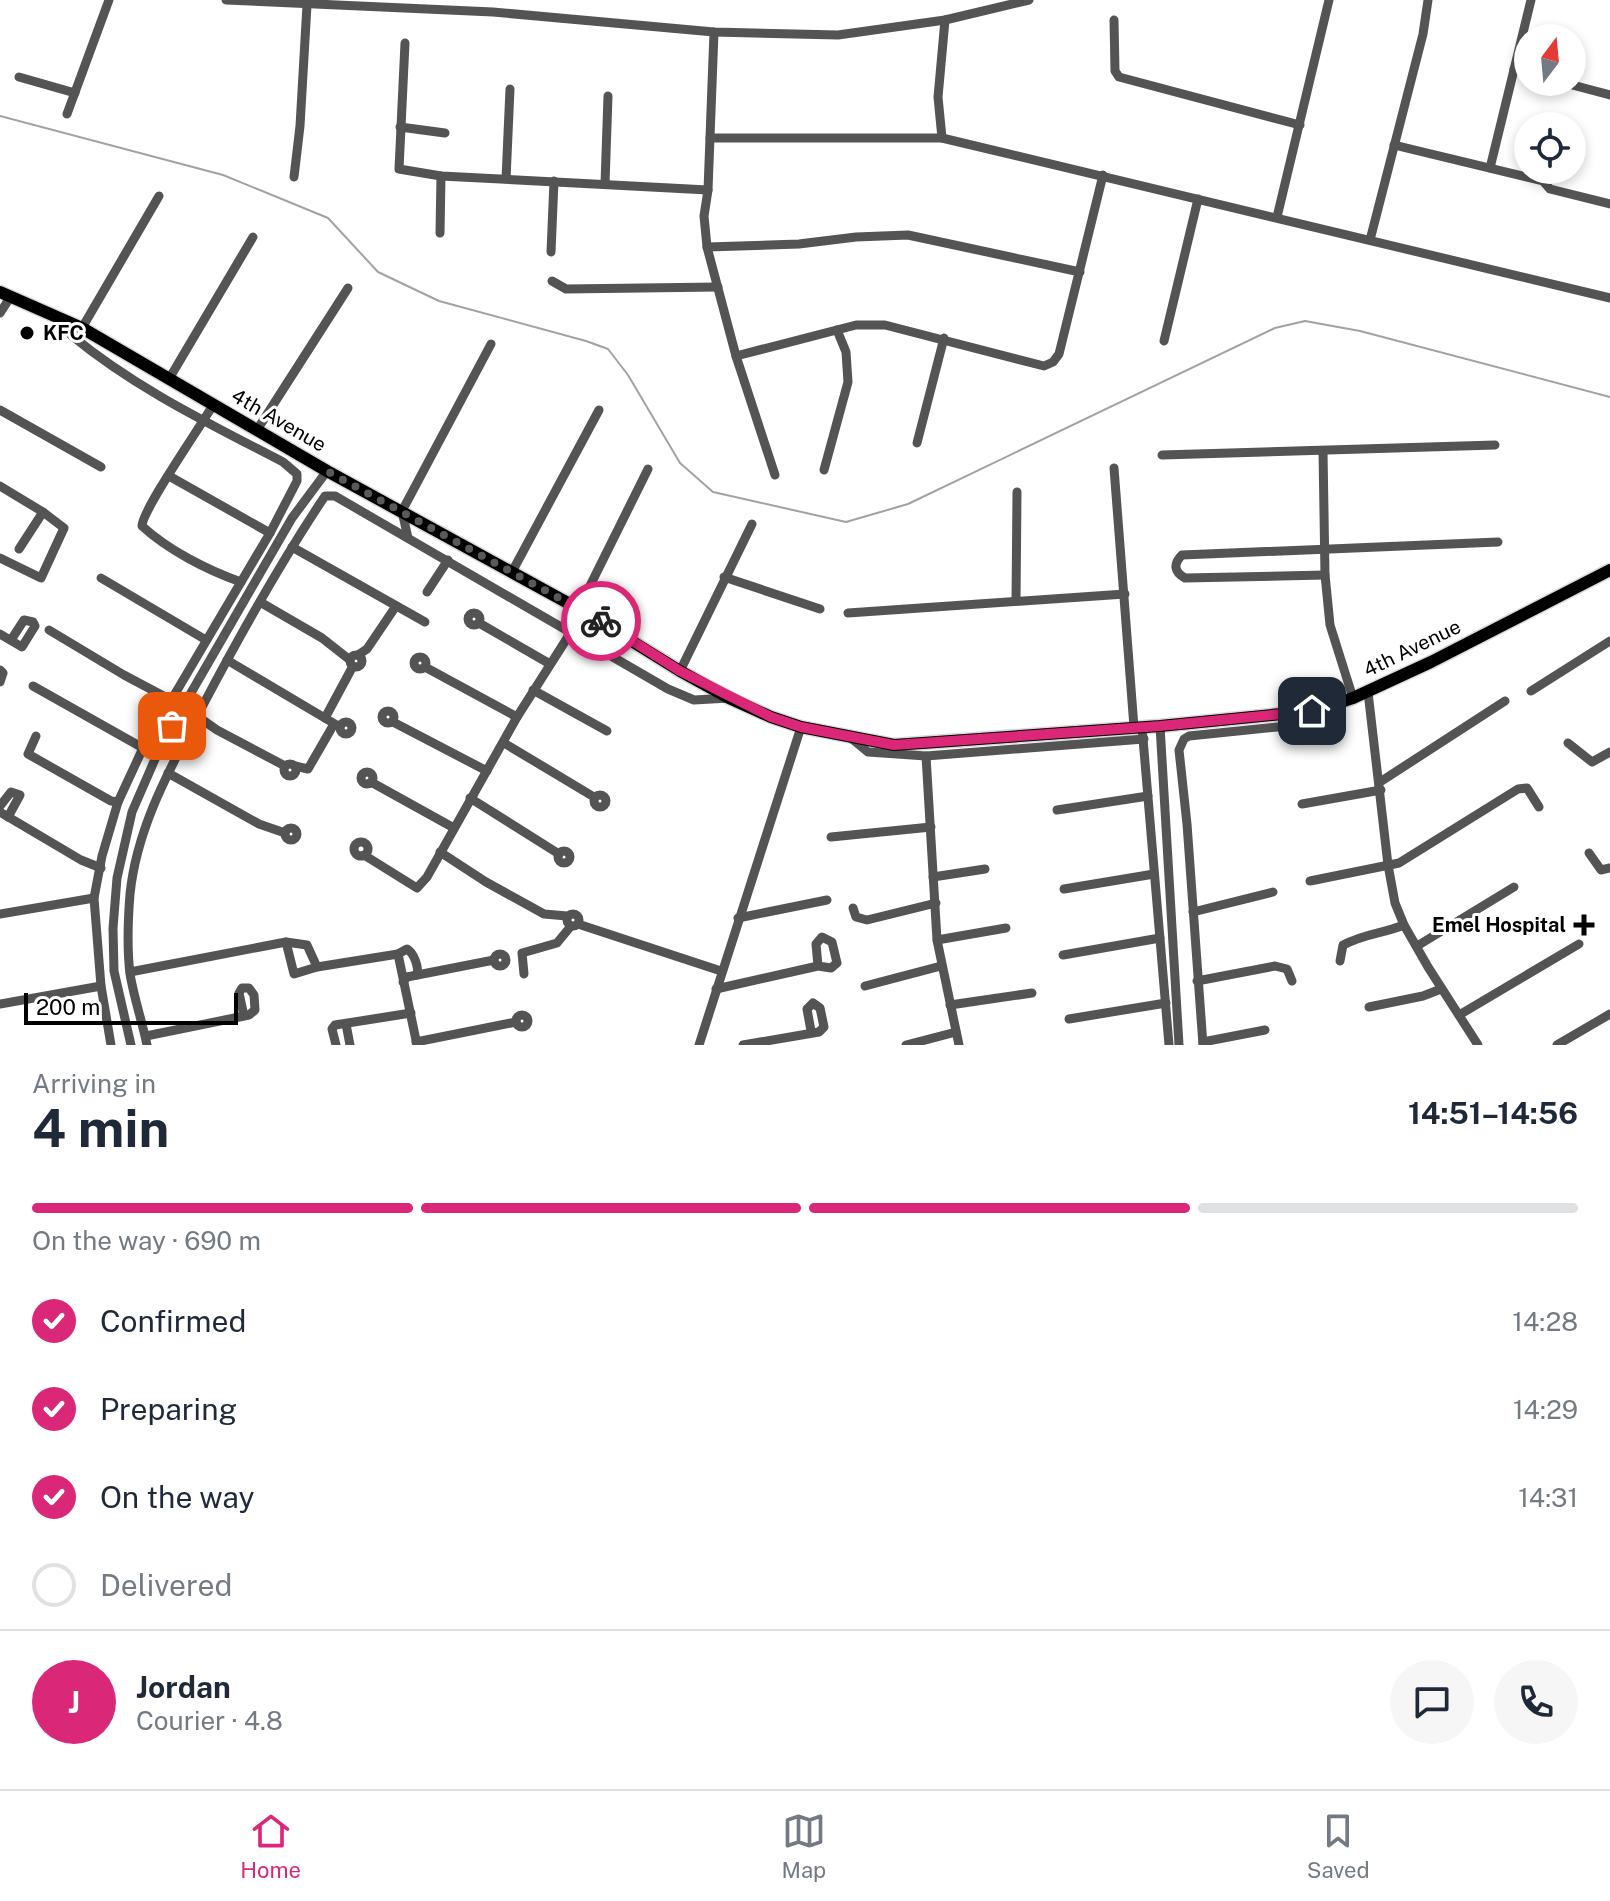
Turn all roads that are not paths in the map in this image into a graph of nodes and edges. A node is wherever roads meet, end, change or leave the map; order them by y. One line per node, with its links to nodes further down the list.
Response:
1 (109, 0): 19 (street)
2 (226, 0): 8 (street)
3 (493, 0): 9 (street)
4 (1029, 0): 10 (street)
5 (1329, 0): 23 (street)
6 (1428, 0): 28 (street)
7 (1531, 0): 12 (street)
8 (307, 5): 9 (street); 32 (street)
9 (493, 12): 13 (street)
10 (945, 20): 13 (street); 27 (street)
11 (1114, 20): 23 (street)
12 (1525, 24)
13 (714, 32): 26 (street)
14 (405, 43): 24 (street)
15 (1514, 69): 29 (street)
16 (19, 77): 19 (street)
17 (510, 89): 33 (street)
18 (1586, 89): 20 (street)
19 (75, 93): 22 (street)
20 (1610, 95)
21 (608, 96): 35 (street)
22 (67, 114)
23 (1300, 125): 40 (street)
24 (400, 127): 25 (street); 31 (street)
25 (445, 133)
26 (710, 138): 27 (street); 36 (street)
27 (942, 138): 30 (street)
28 (1394, 145): 29 (street); 43 (street)
29 (1490, 168): 39 (street)
30 (1103, 175): 38 (street); 46 (street)
31 (441, 176): 33 (street); 41 (street)
32 (294, 177)
33 (506, 179): 34 (street)
34 (554, 181): 35 (street); 45 (street)
35 (605, 184): 36 (street)
36 (708, 190): 44 (street)
37 (159, 196): 54 (street)
38 (1198, 199): 40 (street); 57 (street)
39 (1610, 204)
40 (1277, 217): 43 (street)
41 (440, 233)
42 (253, 237): 60 (street)
43 (1370, 240): 51 (street)
44 (707, 247): 46 (street); 48 (street)
45 (551, 252)
46 (1080, 272): 56 (street)
47 (552, 281): 48 (street)
48 (718, 287): 59 (street)
49 (348, 288): 67 (street)
50 (6, 294): 52 (street); 53 (main road, 4th Avenue)
51 (1610, 298)
52 (0, 313)
53 (69, 321): 54 (main road, 4th Avenue); 65 (street)
54 (82, 328): 60 (main road, 4th Avenue)
55 (837, 330): 56 (street); 59 (street); 77 (street)
56 (944, 338): 69 (street)
57 (1164, 341)
58 (491, 344): 83 (street)
59 (736, 356): 79 (street)
60 (169, 379): 61 (main road, 4th Avenue)
61 (213, 405): 64 (main road, 4th Avenue); 65 (street)
62 (0, 410): 74 (street)
63 (599, 410): 98 (street)
64 (226, 413): 66 (street); 67 (main road, 4th Avenue)
65 (204, 421): 66 (street); 80 (street)
66 (217, 428): 71 (street)
67 (257, 430): 68 (main road, 4th Avenue)
68 (273, 439): 71 (street); 78 (main road, 4th Avenue)
69 (917, 443)
70 (1495, 445): 72 (street)
71 (255, 447): 87 (street)
72 (1323, 451): 73 (street); 93 (street)
73 (1162, 455)
74 (101, 467)
75 (1114, 468): 104 (street)
76 (648, 469): 108 (street)
77 (824, 470)
78 (327, 471): 83 (main road, 4th Avenue); 85 (street)
79 (775, 475)
80 (169, 476): 87 (street); 102 (street)
81 (0, 486): 84 (street)
82 (1017, 492): 105 (street)
83 (402, 511): 88 (street); 98 (main road, 4th Avenue)
84 (43, 512): 92 (street); 94 (street)
85 (292, 518): 90 (street); 91 (street)
86 (752, 524): 100 (street)
87 (270, 533): 96 (street)
88 (408, 538): 91 (street); 95 (street)
89 (1498, 542): 93 (street)
90 (278, 544): 96 (street); 235 (street)
91 (293, 545): 106 (street); 107 (street)
92 (19, 549)
93 (1325, 551): 99 (street); 99 (street)
94 (0, 558)
95 (448, 560): 103 (street); 114 (street)
96 (253, 561): 102 (street)
97 (1610, 570): 129 (main road, 4th Avenue)
98 (512, 572): 108 (main road, 4th Avenue)
99 (1325, 575): 131 (street)
100 (724, 577): 109 (street); 124 (street)
101 (101, 578): 117 (street)
102 (241, 582): 117 (street)
103 (427, 592)
104 (1125, 594): 105 (street); 142 (street)
105 (1016, 601): 110 (street)
106 (260, 602): 119 (street); 120 (street)
107 (396, 606): 111 (street); 120 (street)
108 (579, 608): 124 (main road, 4th Avenue)
109 (820, 609)
110 (848, 613)
111 (425, 622)
112 (479, 623): 121 (street)
113 (49, 630): 132 (street)
114 (571, 632): 121 (street); 130 (street)
115 (0, 634): 116 (street)
116 (11, 640)
117 (206, 640): 132 (street)
118 (1610, 641): 128 (street)
119 (227, 660): 134 (street); 138 (street)
120 (354, 660): 138 (street)
121 (550, 664): 127 (street)
122 (425, 667): 135 (street)
123 (0, 670): 125 (street)
124 (680, 671): 130 (main road, 4th Avenue)
125 (0, 682)
126 (33, 686): 147 (street)
127 (533, 690): 135 (street); 141 (street)
128 (1531, 691)
129 (1368, 692): 131 (main road, 4th Avenue); 153 (street)
130 (729, 698): 140 (main road, 4th Avenue)
131 (1353, 698): 139 (main road, 4th Avenue)
132 (171, 700): 147 (street)
133 (1505, 701): 153 (street)
134 (197, 716): 138 (street); 151 (street)
135 (517, 717): 145 (street)
136 (393, 722): 150 (street)
137 (1327, 722): 158 (street)
138 (333, 723)
139 (1160, 726): 142 (main road, 4th Avenue); 154 (street)
140 (801, 727): 144 (main road, 4th Avenue); 188 (street)
141 (607, 731)
142 (1140, 731): 144 (main road, 4th Avenue); 149 (street); 155 (street)
143 (36, 736): 159 (street)
144 (849, 736): 149 (street)
145 (504, 743): 150 (street); 156 (street)
146 (1568, 743): 148 (street)
147 (143, 748): 159 (street)
148 (1610, 752)
149 (926, 756): 164 (street)
150 (487, 771): 157 (street)
151 (168, 773): 166 (street); 205 (street)
152 (371, 782): 165 (street)
153 (1380, 786): 160 (street); 172 (street)
154 (1164, 789): 158 (street); 243 (street)
155 (1148, 796): 162 (street); 176 (street)
156 (594, 797)
157 (470, 798): 165 (street); 170 (street)
158 (1183, 801): 186 (street)
159 (118, 802): 173 (street)
160 (1302, 804)
161 (1539, 807): 172 (street)
162 (1057, 810)
163 (3, 812): 173 (street)
164 (931, 827): 167 (street); 177 (street)
165 (454, 828): 168 (street)
166 (285, 833)
167 (831, 837)
168 (440, 852): 171 (street); 189 (street)
169 (1589, 853): 174 (street)
170 (559, 854)
171 (364, 855)
172 (1388, 865): 178 (street); 190 (street)
173 (101, 868): 182 (street)
174 (1610, 868)
175 (985, 869): 177 (street)
176 (1154, 874): 180 (street); 192 (street)
177 (933, 877): 184 (street)
178 (1310, 881)
179 (1514, 887): 196 (street)
180 (1064, 889)
181 (1273, 892): 186 (street)
182 (94, 898): 187 (street); 211 (street)
183 (827, 900): 188 (street)
184 (936, 903): 185 (street); 193 (street)
185 (853, 908)
186 (1193, 912): 208 (street)
187 (0, 914)
188 (738, 918): 204 (street)
189 (572, 922): 204 (street); 206 (street)
190 (1404, 925): 196 (street); 200 (street)
191 (1006, 928): 193 (street)
192 (1160, 938): 198 (street); 216 (street)
193 (937, 940): 202 (street)
194 (286, 942): 203 (street); 203 (street); 205 (street)
195 (1579, 944): 222 (street)
196 (1417, 946): 214 (street)
197 (398, 954): 203 (street); 207 (street); 210 (street)
198 (1063, 955)
199 (494, 960): 207 (street)
200 (1340, 961)
201 (818, 966): 213 (street)
202 (941, 966): 212 (street); 218 (street)
203 (317, 967)
204 (721, 971): 213 (street)
205 (130, 972): 230 (street)
206 (524, 974)
207 (417, 975): 210 (street)
208 (1197, 981): 209 (street); 232 (street)
209 (1292, 981)
210 (403, 982): 220 (street)
211 (101, 986): 217 (street); 234 (street)
212 (865, 986)
213 (716, 989): 238 (street)
214 (1441, 989): 219 (street); 222 (street)
215 (1032, 993): 218 (street)
216 (1166, 1003): 224 (street); 242 (street)
217 (0, 1004)
218 (950, 1005): 229 (street)
219 (1369, 1007)
220 (411, 1013): 226 (street); 231 (street)
221 (1610, 1014): 245 (street)
222 (1459, 1015): 233 (street)
223 (244, 1016): 230 (street)
224 (1069, 1019)
225 (516, 1022): 231 (street)
226 (346, 1024): 236 (street); 237 (street)
227 (1265, 1030): 232 (street)
228 (811, 1031): 239 (street)
229 (956, 1032): 240 (street); 241 (street)
230 (146, 1041)
231 (417, 1043)
232 (1203, 1043)
233 (1477, 1044): 244 (street)
234 (111, 1045)
235 (131, 1045)
236 (336, 1045)
237 (350, 1045)
238 (699, 1045)
239 (743, 1045)
240 (906, 1045)
241 (959, 1045)
242 (1169, 1045)
243 (1179, 1045)
244 (1465, 1045)
245 (1557, 1045)

